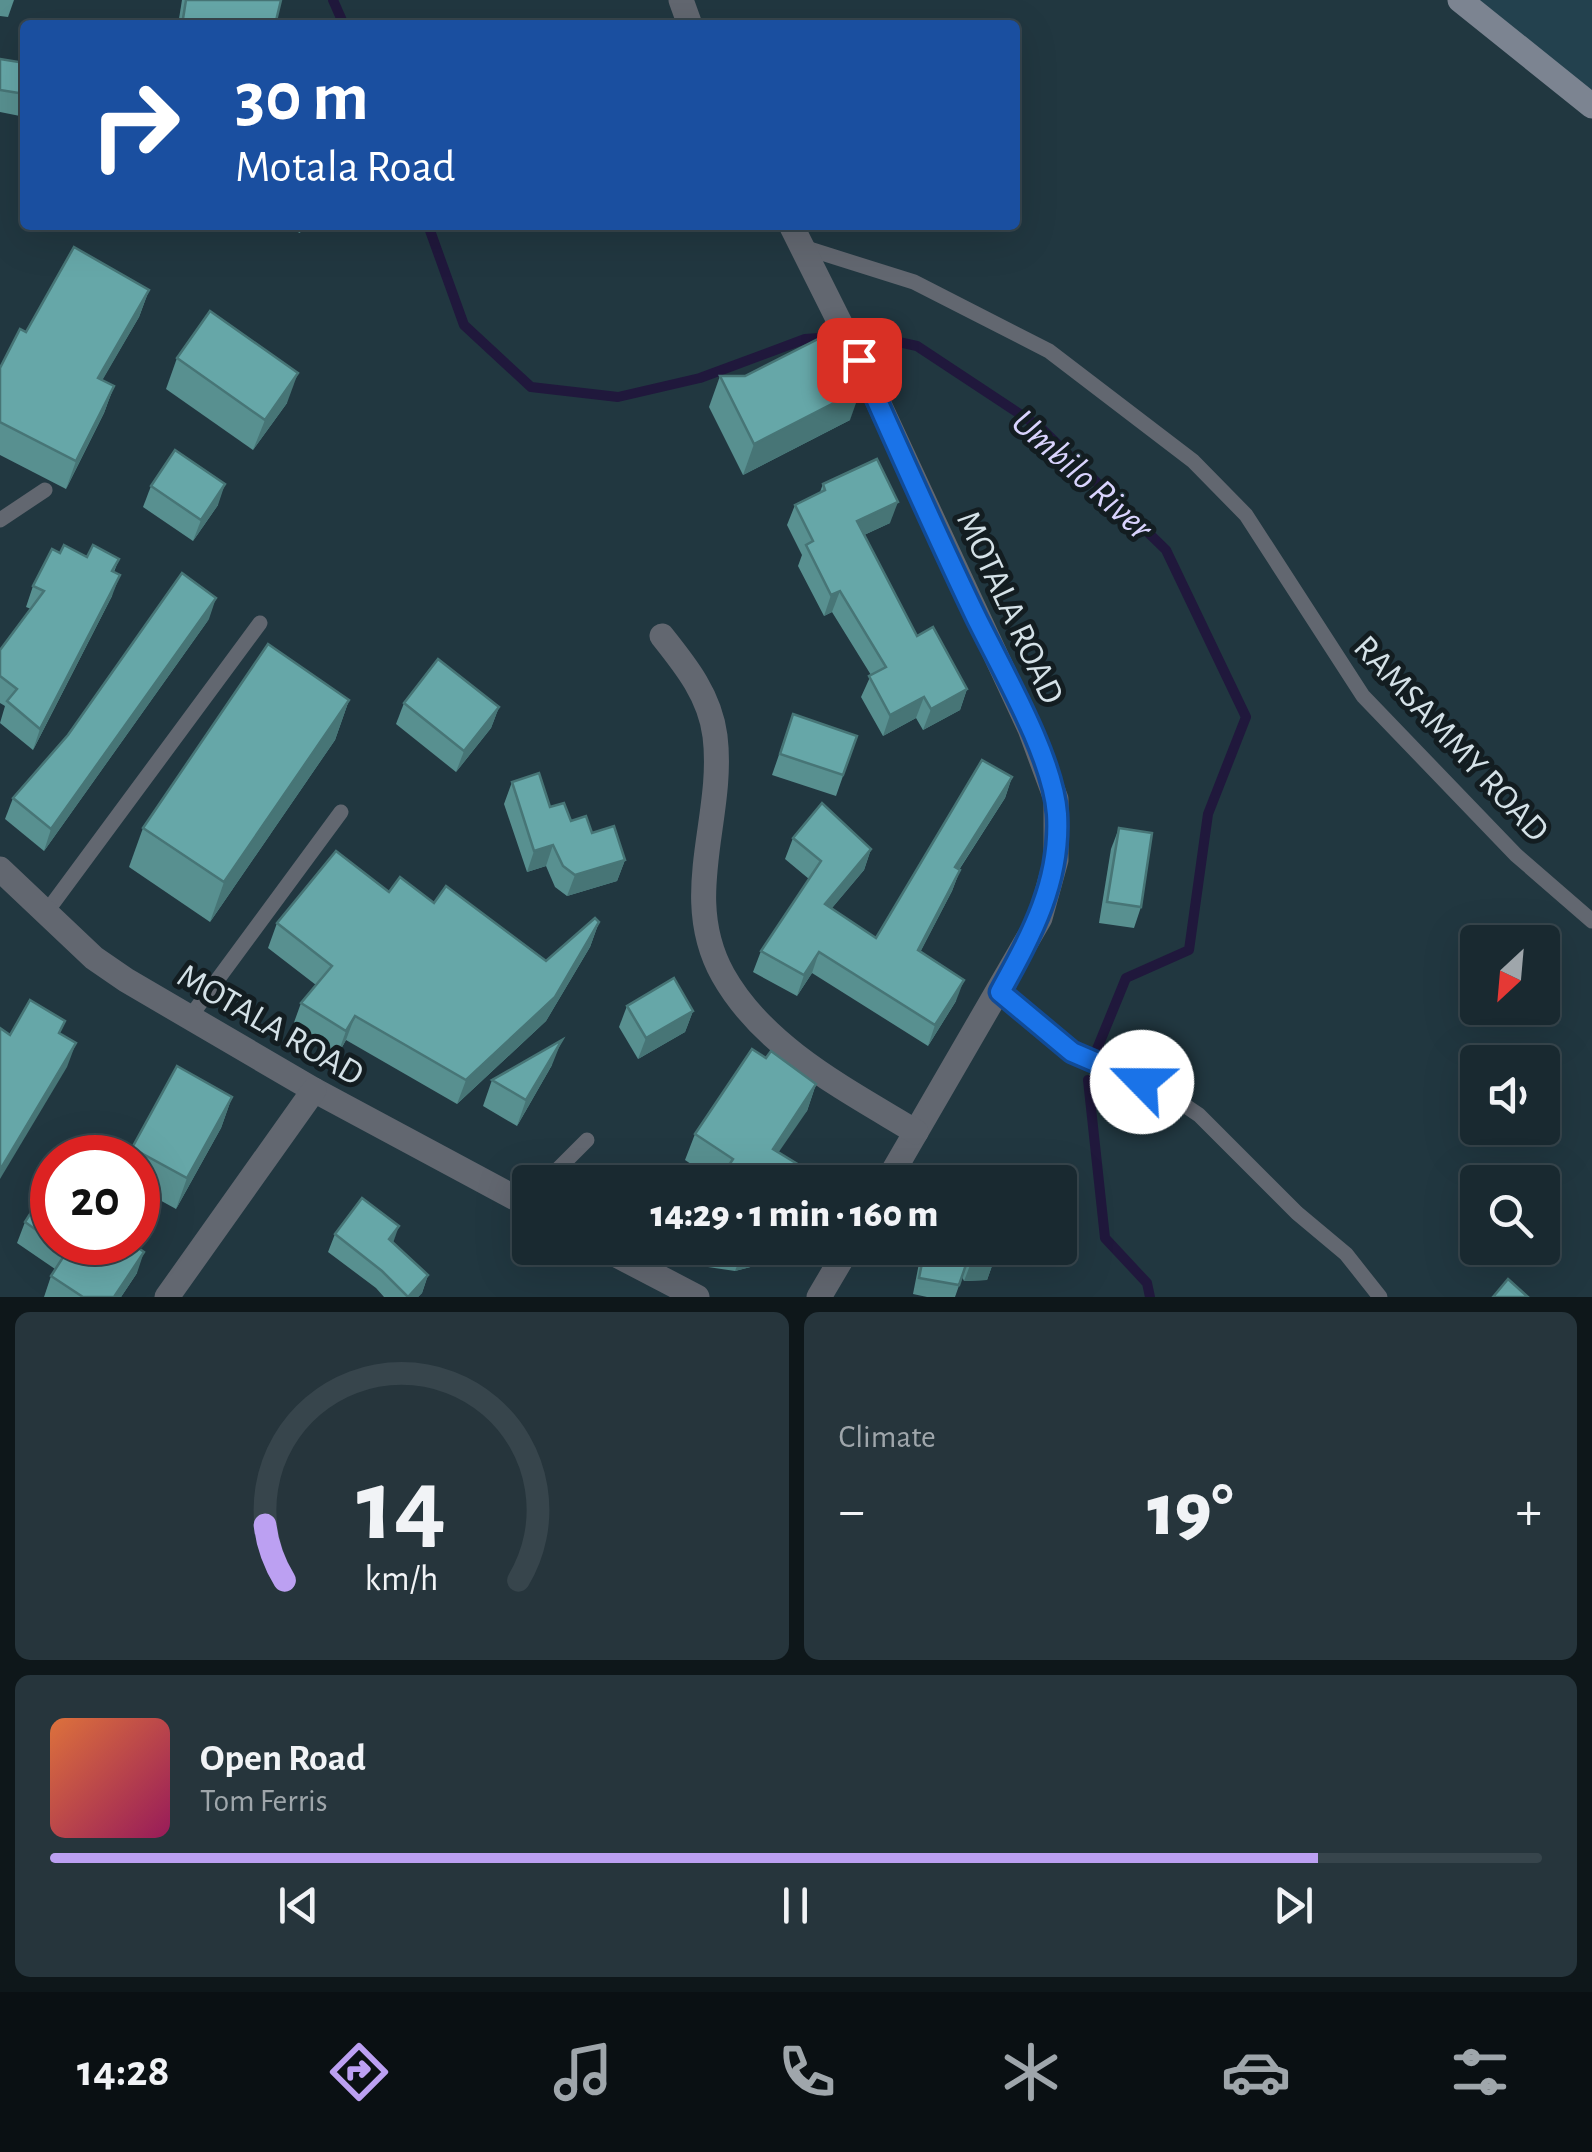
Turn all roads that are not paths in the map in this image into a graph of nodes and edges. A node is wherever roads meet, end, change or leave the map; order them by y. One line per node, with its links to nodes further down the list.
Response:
1 (1460, 0): 2 (street)
2 (1592, 106)
3 (797, 236): 11 (lane, RAMSAMMY ROAD); 12 (street, MOTALA ROAD)
4 (45, 490): 5 (lane)
5 (0, 520)
6 (260, 623): 10 (lane)
7 (662, 636): 15 (street)
8 (341, 812): 13 (lane)
9 (0, 870): 10 (street, MOTALA ROAD)
10 (45, 914): 13 (street, MOTALA ROAD)
11 (1592, 922)
12 (1000, 992): 15 (street, MOTALA ROAD); 25 (lane)
13 (190, 1018): 14 (street, MOTALA ROAD)
14 (314, 1090): 19 (street, MOTALA ROAD); 22 (street)
15 (916, 1132): 18 (street, MOTALA ROAD)
16 (588, 1140): 17 (lane)
17 (562, 1165)
18 (896, 1165)
19 (512, 1194)
20 (635, 1265): 23 (street)
21 (838, 1265): 24 (street)
22 (166, 1297)
23 (696, 1297)
24 (819, 1297)
25 (1380, 1297)

